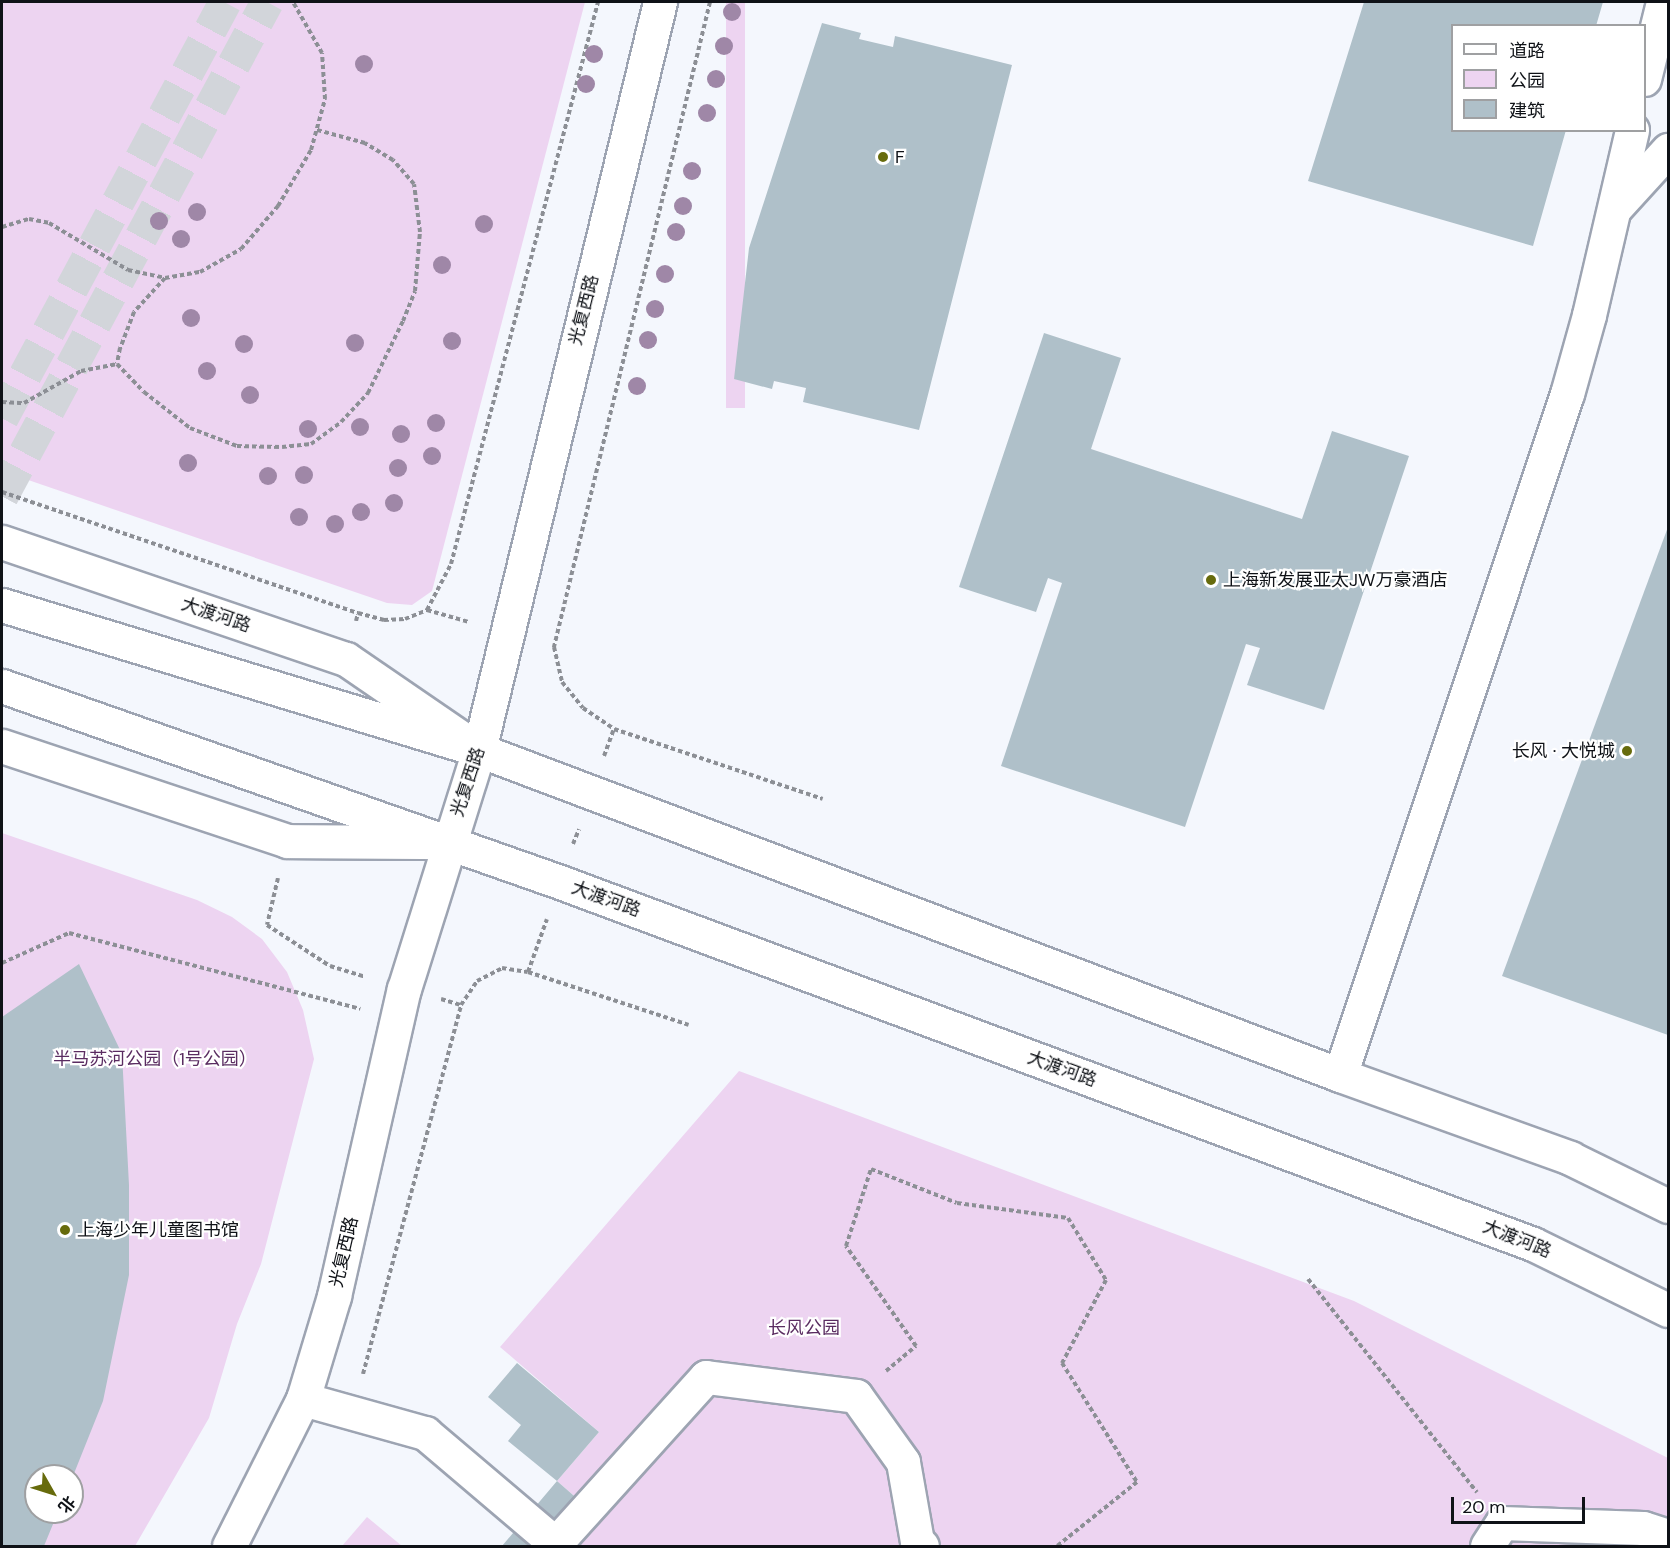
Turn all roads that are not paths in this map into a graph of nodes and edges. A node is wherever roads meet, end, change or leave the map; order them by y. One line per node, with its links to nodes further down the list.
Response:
1 (660, 2): 11 (street, 光复西路)
2 (1663, 2): 3 (street)
3 (1646, 70)
4 (1632, 132): 6 (street)
5 (1668, 150): 6 (street)
6 (1612, 211): 13 (street)
7 (2, 542): 11 (street, 大渡河路)
8 (2, 605): 11 (street, 大渡河路)
9 (2, 686): 12 (street, 大渡河路)
10 (2, 746): 12 (street, 大渡河路)
11 (479, 750): 12 (street, 光复西路); 13 (street, 大渡河路)
12 (448, 842): 15 (street, 大渡河路); 16 (street, 光复西路)
13 (1340, 1075): 14 (street, 大渡河路)
14 (1668, 1206)
15 (1668, 1310)
16 (303, 1399): 19 (street); 20 (street, 光复西路)
17 (1494, 1535): 18 (street)
18 (1668, 1536)
19 (555, 1545): 21 (street)
20 (229, 1546)
21 (922, 1546)

